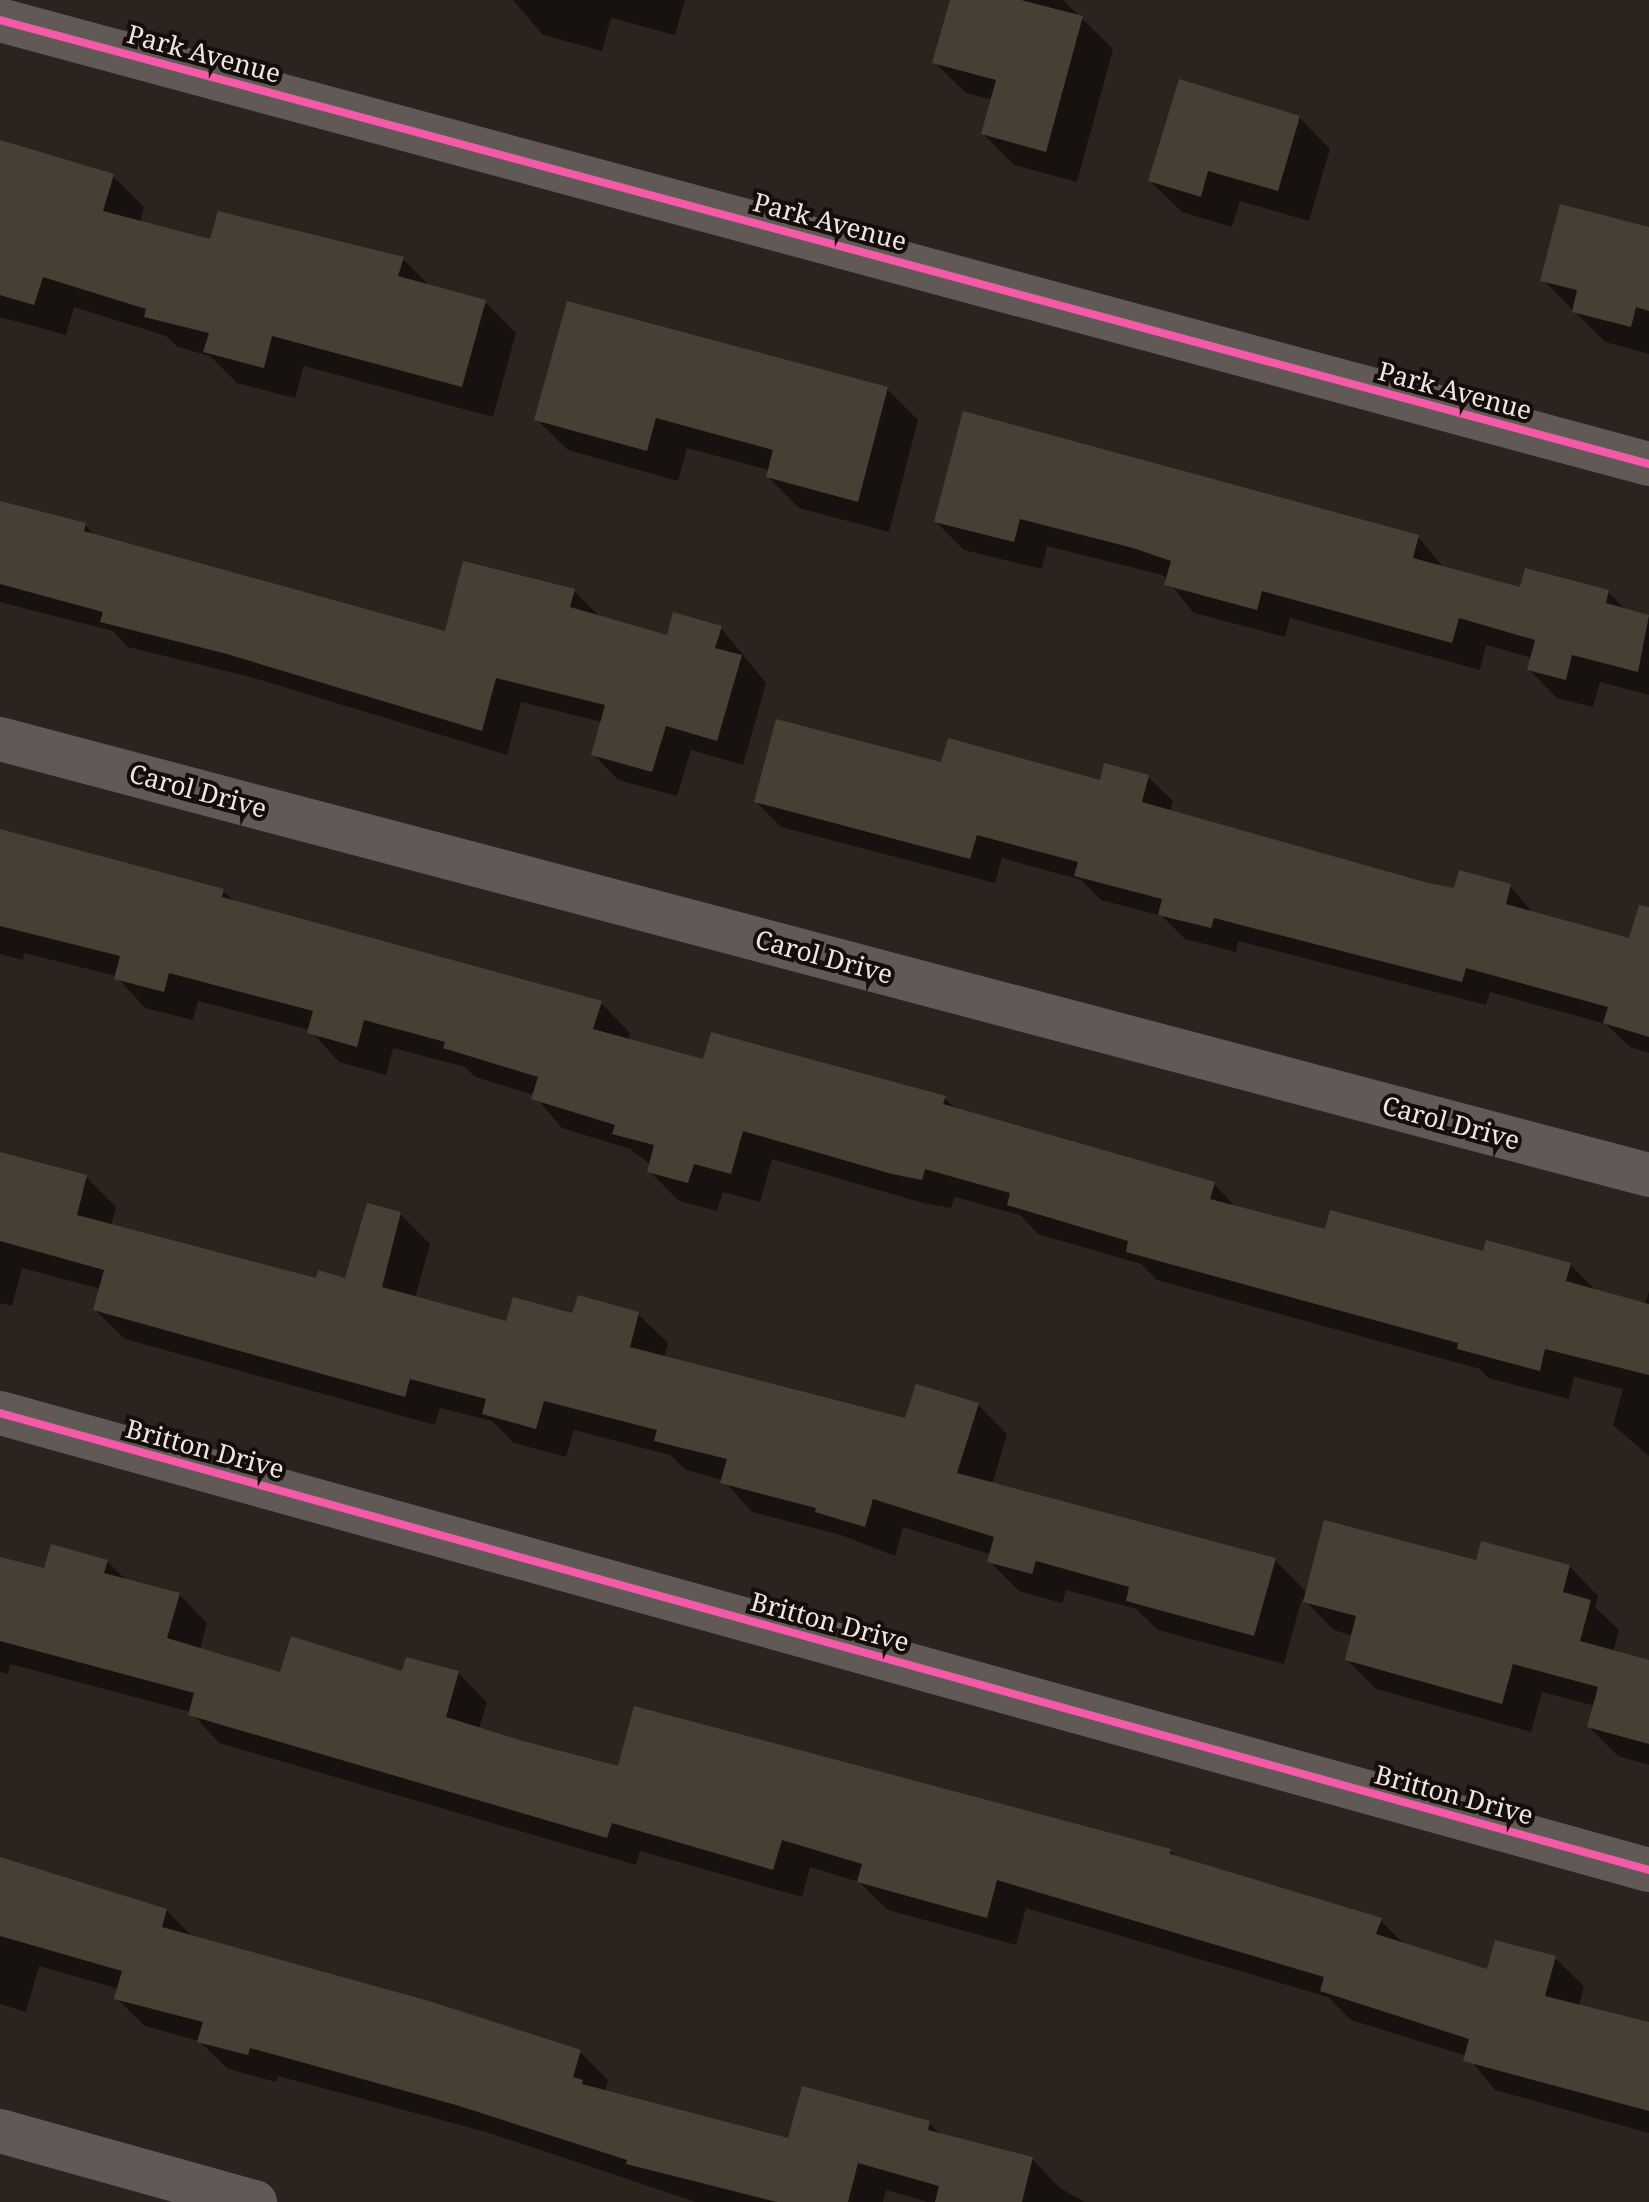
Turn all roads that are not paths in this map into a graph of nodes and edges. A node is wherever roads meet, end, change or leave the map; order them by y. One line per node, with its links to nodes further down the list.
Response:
1 (0, 20): 2 (street, Park Avenue)
2 (1649, 464)
3 (0, 739): 4 (street, Carol Drive)
4 (1649, 1175)
5 (0, 1413): 6 (street, Britton Drive)
6 (1649, 1870)
7 (0, 2131): 8 (street)
8 (255, 2202)

